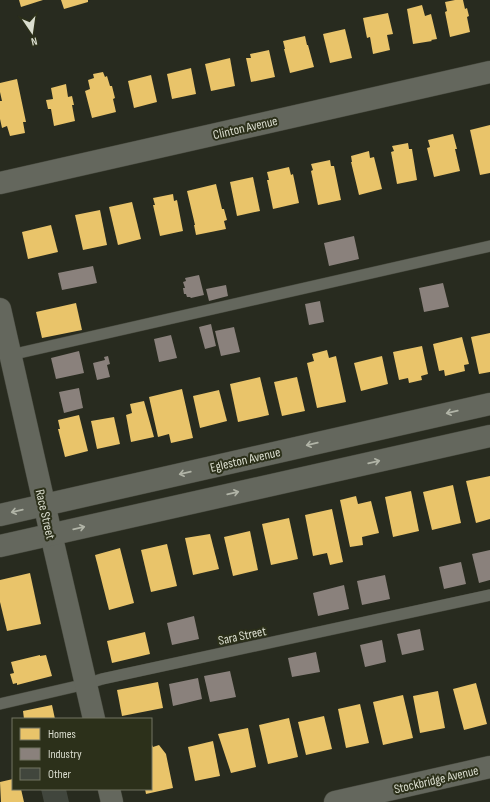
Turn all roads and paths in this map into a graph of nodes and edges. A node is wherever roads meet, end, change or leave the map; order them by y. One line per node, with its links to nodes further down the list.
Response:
1 (490, 72): 2 (street, Clinton Avenue)
2 (0, 183)
3 (490, 246): 5 (lane)
4 (0, 309): 5 (street, Race Street)
5 (5, 356): 10 (street, Race Street)
6 (490, 404): 7 (street, Egleston Avenue, one-way to 7)
7 (345, 436): 9 (street); 10 (street, Egleston Avenue, one-way to 10)
8 (490, 436): 9 (street, one-way to 8)
9 (352, 467): 12 (street, one-way to 9)
10 (44, 505): 11 (street, Egleston Avenue, one-way to 11); 12 (street, Race Street)
11 (0, 515)
12 (51, 534): 13 (street); 15 (street, Race Street)
13 (0, 546)
14 (490, 595): 15 (lane, Sara Street)
15 (86, 684): 16 (lane, Sara Street); 17 (street, Race Street)
16 (0, 704)
17 (94, 718)
18 (490, 767): 21 (street, Stockbridge Avenue)
19 (109, 790): 20 (street)
20 (112, 802)
21 (335, 802)

